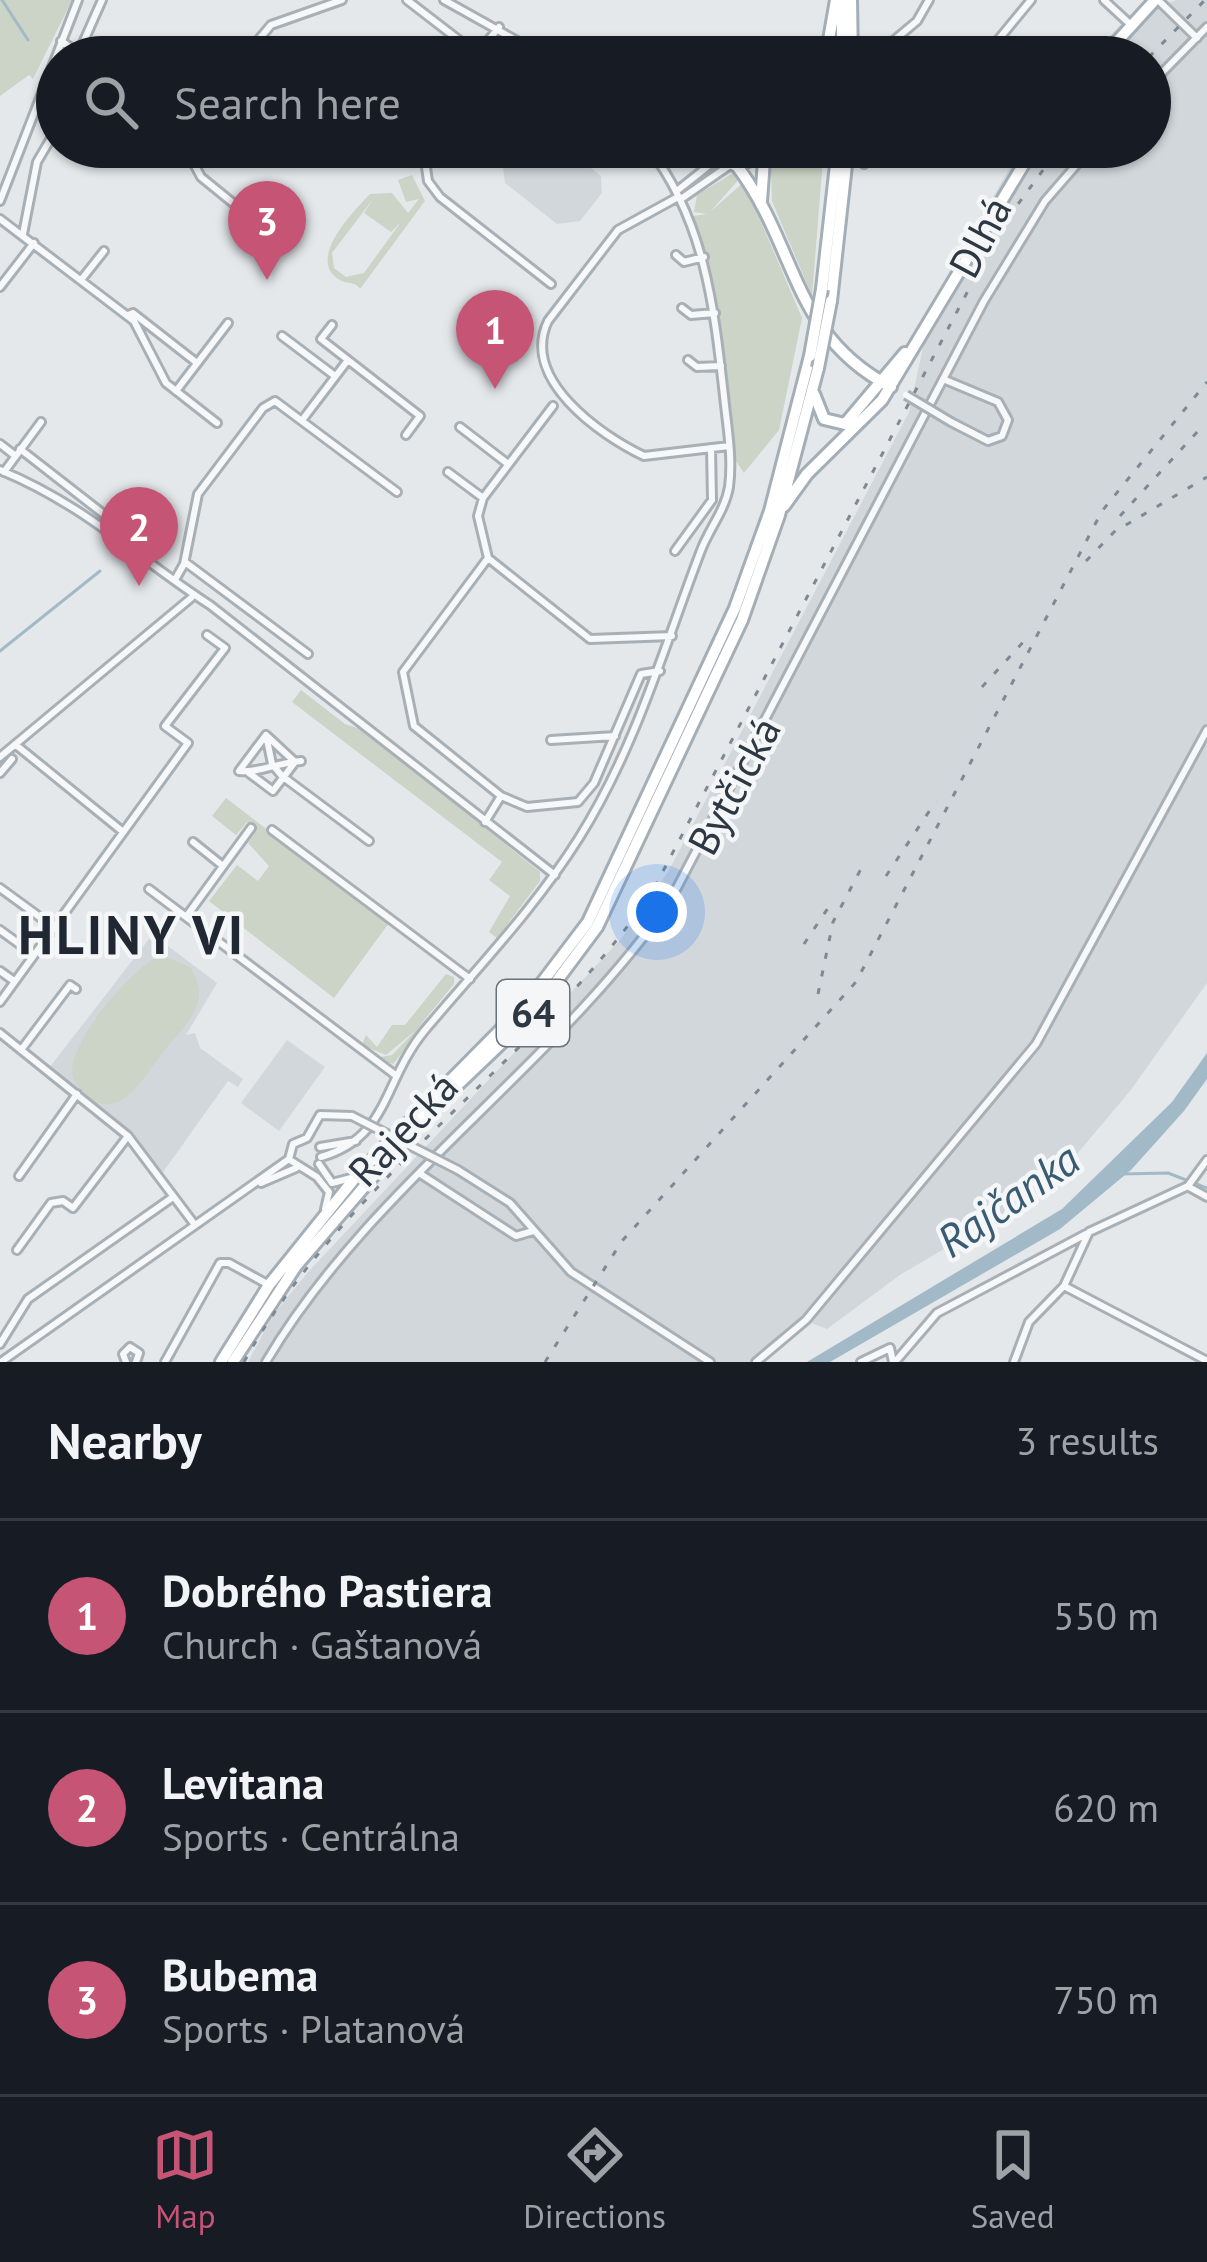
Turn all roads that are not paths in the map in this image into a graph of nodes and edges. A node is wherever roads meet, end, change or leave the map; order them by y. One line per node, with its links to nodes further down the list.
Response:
1 (77, 0): 14 (street)
2 (102, 0): 15 (street)
3 (342, 0): 16 (street)
4 (407, 0): 17 (street)
5 (444, 0): 12 (street)
6 (843, 0): 20 (main road); 21 (main road); 22 (main road)
7 (929, 0): 23 (street)
8 (1031, 0): 24 (street)
9 (1104, 0): 11 (street)
10 (1156, 0): 11 (main road); 26 (street)
11 (1131, 26): 25 (main road)
12 (499, 27): 18 (street); 19 (street)
13 (1207, 27): 26 (street)
14 (64, 36)
15 (89, 36)
16 (262, 36)
17 (451, 36)
18 (492, 36)
19 (513, 36)
20 (832, 36)
21 (842, 36)
22 (849, 36)
23 (899, 36)
24 (1001, 36)
25 (1122, 36)
26 (1197, 38): 27 (street)
27 (1171, 64)
28 (36, 108): 41 (street)
29 (36, 167): 45 (street)
30 (196, 168): 44 (street)
31 (426, 168): 51 (street)
32 (661, 168): 40 (street)
33 (720, 168): 40 (street)
34 (742, 168): 42 (main road)
35 (764, 168): 42 (main road)
36 (837, 168): 84 (main road, bridge)
37 (839, 168): 67 (main road, bridge)
38 (1022, 168): 65 (main road, Dlhá)
39 (1074, 168): 64 (street, Bytčická)
40 (679, 196): 49 (street); 76 (street)
41 (0, 201)
42 (761, 204): 65 (main road)
43 (0, 219): 45 (street)
44 (266, 230)
45 (23, 234): 46 (street)
46 (34, 243): 50 (street); 52 (street)
47 (104, 251): 50 (street)
48 (676, 255): 49 (street)
49 (704, 257): 54 (street)
50 (81, 280): 55 (street)
51 (551, 284)
52 (0, 287)
53 (682, 308): 54 (street)
54 (715, 313): 62 (street)
55 (126, 315): 61 (street); 66 (street)
56 (228, 323): 61 (street)
57 (332, 325): 59 (street)
58 (282, 335): 63 (street)
59 (348, 360): 63 (street); 73 (street)
60 (688, 360): 62 (street)
61 (197, 363): 66 (street)
62 (721, 366): 75 (street)
63 (335, 376): 69 (street)
64 (943, 379): 65 (street, bridge); 143 (street, Bytčická)
65 (886, 384): 67 (main road); 84 (main road)
66 (176, 391): 71 (street)
67 (813, 391): 84 (main road)
68 (553, 406): 78 (street)
69 (303, 418): 81 (street); 87 (street)
70 (41, 422): 77 (street)
71 (217, 423)
72 (460, 427): 78 (street)
73 (406, 435)
74 (0, 444): 77 (street)
75 (729, 446): 76 (street); 92 (street)
76 (711, 448): 85 (street)
77 (16, 451): 79 (street); 82 (street)
78 (508, 464): 83 (street)
79 (2, 471): 88 (street)
80 (448, 472): 83 (street)
81 (397, 492)
82 (126, 498)
83 (482, 498): 86 (street)
84 (775, 513): 142 (main road, Rajecká / 64); 163 (main road, Rajecká / 64)
85 (675, 551)
86 (488, 558): 92 (street); 107 (street)
87 (185, 563): 88 (street); 89 (street); 93 (street)
88 (164, 570): 89 (street)
89 (176, 579): 90 (street)
90 (191, 598): 99 (street); 108 (street)
91 (207, 634): 111 (street)
92 (672, 636): 94 (street)
93 (308, 654)
94 (660, 671): 97 (street); 115 (street)
95 (1207, 730): 166 (street)
96 (267, 736): 102 (street); 103 (street); 104 (street)
97 (614, 736): 98 (street); 107 (street)
98 (551, 740)
99 (16, 745): 100 (street); 111 (street)
100 (0, 757)
101 (12, 759): 105 (street)
102 (298, 761): 103 (street); 106 (street)
103 (272, 764): 104 (street); 106 (street)
104 (246, 771): 106 (street)
105 (0, 773)
106 (284, 777): 112 (street)
107 (501, 796): 108 (street)
108 (485, 822): 115 (street)
109 (251, 828): 114 (street)
110 (272, 830): 123 (street)
111 (122, 831): 119 (street)
112 (369, 841)
113 (193, 842): 114 (street)
114 (224, 866): 118 (street)
115 (555, 875): 123 (street)
116 (0, 888): 119 (street)
117 (149, 889): 118 (street)
118 (186, 917): 131 (street)
119 (52, 926): 121 (street)
120 (0, 930): 121 (street)
121 (33, 954): 124 (street)
122 (0, 971): 124 (street)
123 (470, 979): 131 (street)
124 (14, 981): 126 (street)
125 (76, 989): 129 (street)
126 (0, 1002)
127 (0, 1034): 128 (street)
128 (8, 1040): 129 (street); 130 (street)
129 (21, 1050): 132 (street)
130 (0, 1051)
131 (394, 1074): 134 (street)
132 (77, 1094): 133 (street); 144 (street)
133 (128, 1136): 147 (street); 153 (street)
134 (365, 1136): 136 (street); 139 (street)
135 (307, 1138): 136 (street); 137 (street); 151 (street, bridge)
136 (320, 1147): 139 (street)
137 (289, 1159): 140 (street); 146 (street)
138 (1207, 1160): 145 (street)
139 (320, 1161): 141 (street); 142 (street)
140 (296, 1168): 141 (street); 146 (street)
141 (308, 1171): 149 (street)
142 (359, 1173): 149 (main road, Rajecká / 64)
143 (422, 1175): 151 (street); 164 (street, Bytčická)
144 (19, 1176)
145 (1191, 1182): 148 (street); 152 (street)
146 (243, 1192): 150 (street)
147 (174, 1197): 150 (street); 156 (street)
148 (1207, 1197)
149 (318, 1223): 154 (main road, Rajecká / 64)
150 (195, 1225): 158 (street)
151 (533, 1231): 165 (street)
152 (1089, 1232): 155 (street); 168 (street)
153 (17, 1250)
154 (269, 1285): 161 (street); 162 (main road, Rajecká / 64)
155 (1064, 1286): 157 (street); 169 (street)
156 (0, 1344)
157 (1207, 1361)
158 (1, 1362)
159 (126, 1362): 160 (street)
160 (136, 1362)
161 (165, 1362)
162 (221, 1362)
163 (233, 1362)
164 (266, 1362)
165 (710, 1362)
166 (756, 1362)
167 (861, 1362): 168 (street)
168 (894, 1362)
169 (1014, 1362)

